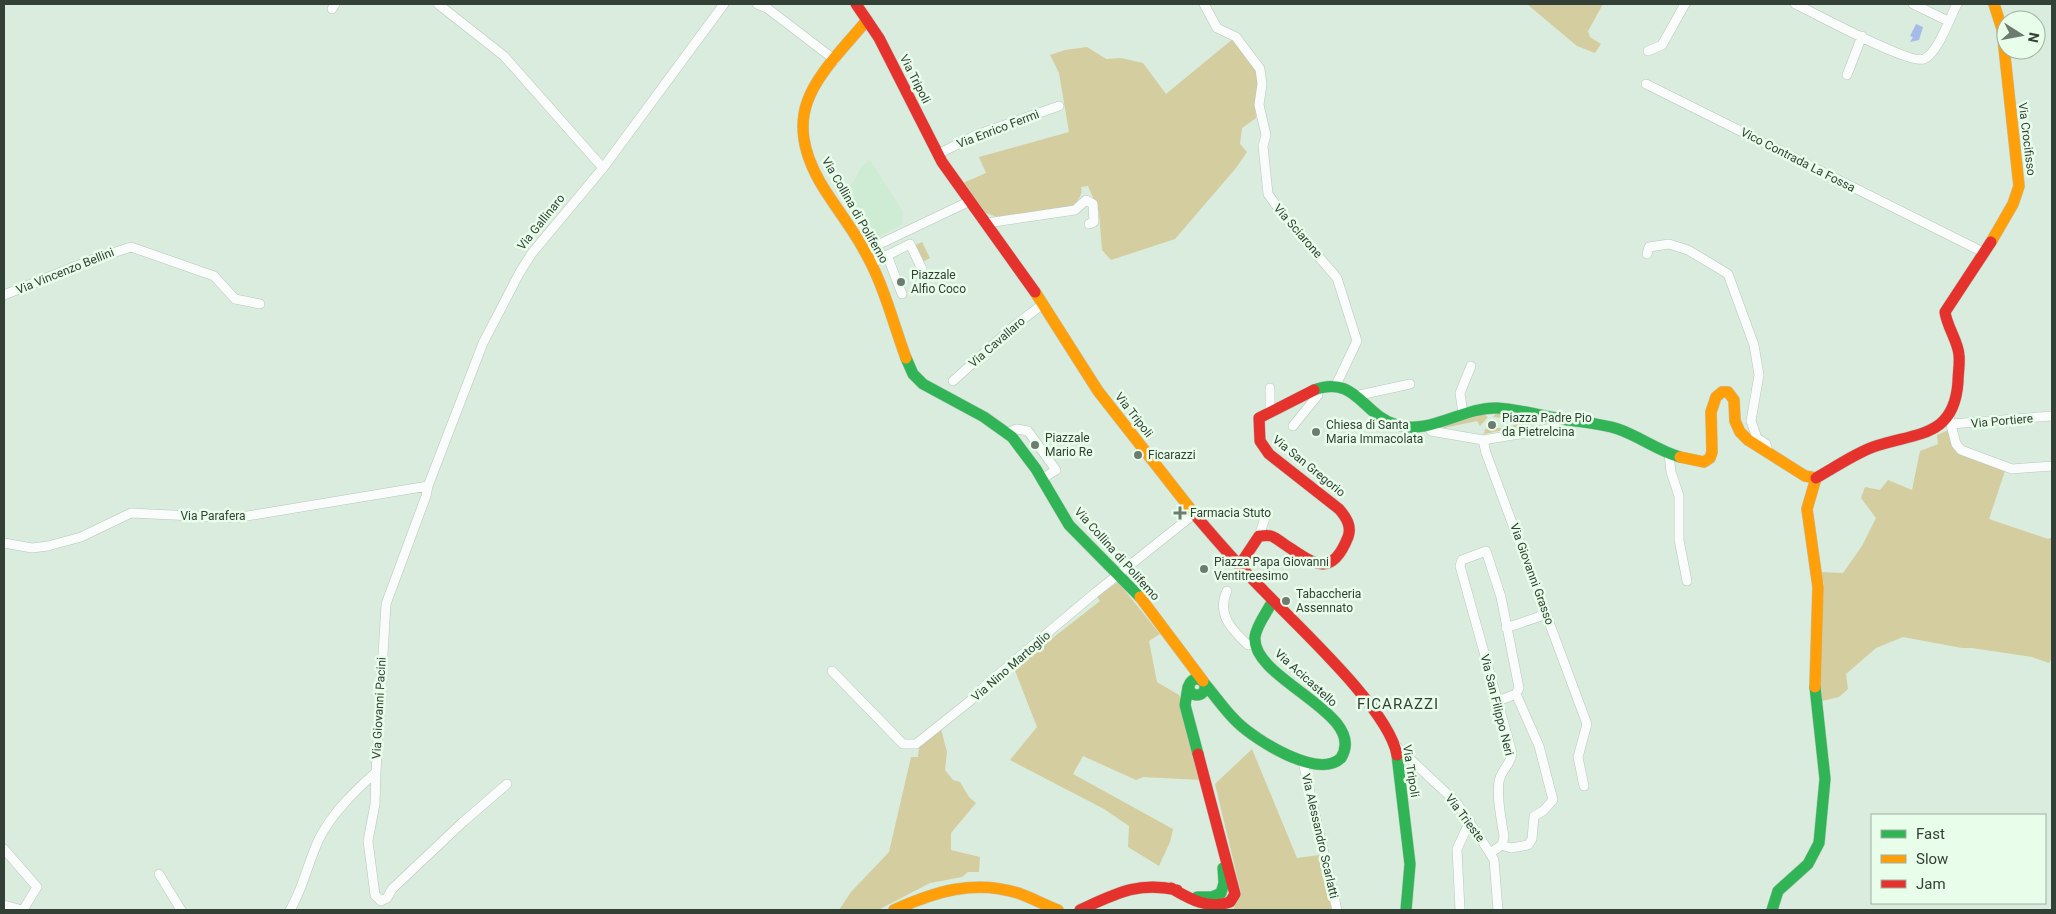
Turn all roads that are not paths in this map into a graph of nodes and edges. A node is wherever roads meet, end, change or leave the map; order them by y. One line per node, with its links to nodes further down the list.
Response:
1 (438, 4): 20 (street)
2 (724, 4): 20 (street, Via Gallinaro)
3 (756, 4): 15 (street)
4 (856, 4): 11 (street, Via Tripoli)
5 (1204, 4): 37 (street, Via Sciarone)
6 (1685, 4): 14 (street)
7 (1795, 4): 13 (street)
8 (1913, 4): 12 (street)
9 (1957, 4): 12 (street)
10 (1996, 9): 25 (street, Via Crocifisso)
11 (867, 20): 15 (street); 19 (street, Via Tripoli)
12 (1948, 21): 13 (street)
13 (1862, 36): 16 (street)
14 (1648, 51)
15 (835, 60): 24 (street, Via Collina di Polifemo)
16 (1847, 75)
17 (1646, 84): 25 (street, Vico Contrada La Fossa)
18 (1059, 106): 19 (street, Via Enrico Fermi)
19 (938, 154): 21 (street, Via Tripoli)
20 (603, 168): 55 (street, Via Gallinaro)
21 (970, 201): 22 (street, Via Tripoli); 24 (street)
22 (987, 223): 23 (street); 33 (street, Via Tripoli)
23 (1089, 224)
24 (866, 251): 28 (street, Via Collina di Polifemo)
25 (1985, 253): 45 (street, Via Crocifisso)
26 (1647, 254): 50 (street)
27 (888, 255): 28 (street); 29 (street); 30 (street)
28 (872, 263): 48 (street, Via Collina di Polifemo)
29 (922, 269)
30 (902, 294)
31 (4, 295): 32 (street, Via Vincenzo Bellini)
32 (260, 304)
33 (1043, 304): 35 (street, Via Cavallaro); 57 (street, Via Tripoli)
34 (1471, 366): 42 (street)
35 (953, 381)
36 (1410, 384): 40 (street)
37 (1336, 385): 39 (street); 40 (street)
38 (1270, 388): 41 (street)
39 (1317, 390): 41 (street); 46 (street)
40 (1355, 396): 42 (street)
41 (1270, 411): 58 (street, Via San Gregorio)
42 (1463, 414): 44 (street)
43 (2052, 416): 45 (street, Via Portiere)
44 (1559, 418): 49 (street); 51 (street)
45 (1950, 420): 52 (street); 53 (street)
46 (1293, 426)
47 (1432, 431): 49 (street)
48 (1007, 433): 54 (street, Via Collina di Polifemo); 54 (street)
49 (1483, 440): 65 (street, Via Giovanni Grasso)
50 (1768, 450): 51 (street); 53 (street)
51 (1669, 454): 62 (street)
52 (2052, 466)
53 (1816, 478): 97 (street)
54 (1042, 479): 61 (street, Via Collina di Polifemo)
55 (428, 486): 59 (street, Via Parafera); 74 (street, Via Giovanni Pacini)
56 (1268, 512): 58 (street)
57 (1194, 514): 60 (street, Via Tripoli); 61 (street, Via Nino Martoglio)
58 (1259, 536): 60 (street)
59 (4, 543)
60 (1239, 566): 64 (street, Via Tripoli)
61 (1119, 574): 68 (street, Via Nino Martoglio); 69 (street, Via Collina di Polifemo)
62 (1687, 581)
63 (1226, 591): 67 (street)
64 (1272, 602): 67 (street); 72 (street, Via Tripoli)
65 (1547, 614): 66 (street); 76 (street, Via Giovanni Grasso)
66 (1506, 628): 70 (street); 71 (street, Via San Filippo Neri)
67 (1255, 644): 73 (street, Via Acicastello)
68 (832, 671)
69 (1197, 685): 73 (street, Via Acicastello); 78 (street)
70 (1516, 694): 71 (street); 79 (street)
71 (1498, 701): 79 (street, Via San Filippo Neri)
72 (1395, 745): 77 (street, Via Trieste); 94 (street, Via Tripoli)
73 (1303, 762): 93 (street, Via Alessandro Scarlatti)
74 (376, 772): 75 (street); 89 (street, Via Giovanni Pacini)
75 (507, 784)
76 (1584, 786)
77 (1470, 821): 82 (street, Via Trieste); 95 (street)
78 (1218, 831): 80 (street); 86 (street)
79 (1502, 845): 82 (street)
80 (1220, 847): 84 (street); 86 (street)
81 (4, 849): 87 (street)
82 (1490, 853): 96 (street, Via Trieste)
83 (159, 874): 88 (street)
84 (1171, 888): 86 (street); 92 (street)
85 (4, 905): 87 (street)
86 (1225, 907)
87 (23, 910)
88 (181, 910)
89 (290, 910)
90 (894, 910): 91 (street)
91 (1058, 910)
92 (1080, 910)
93 (1337, 910)
94 (1406, 910)
95 (1460, 910)
96 (1498, 910)
97 (1772, 910)

